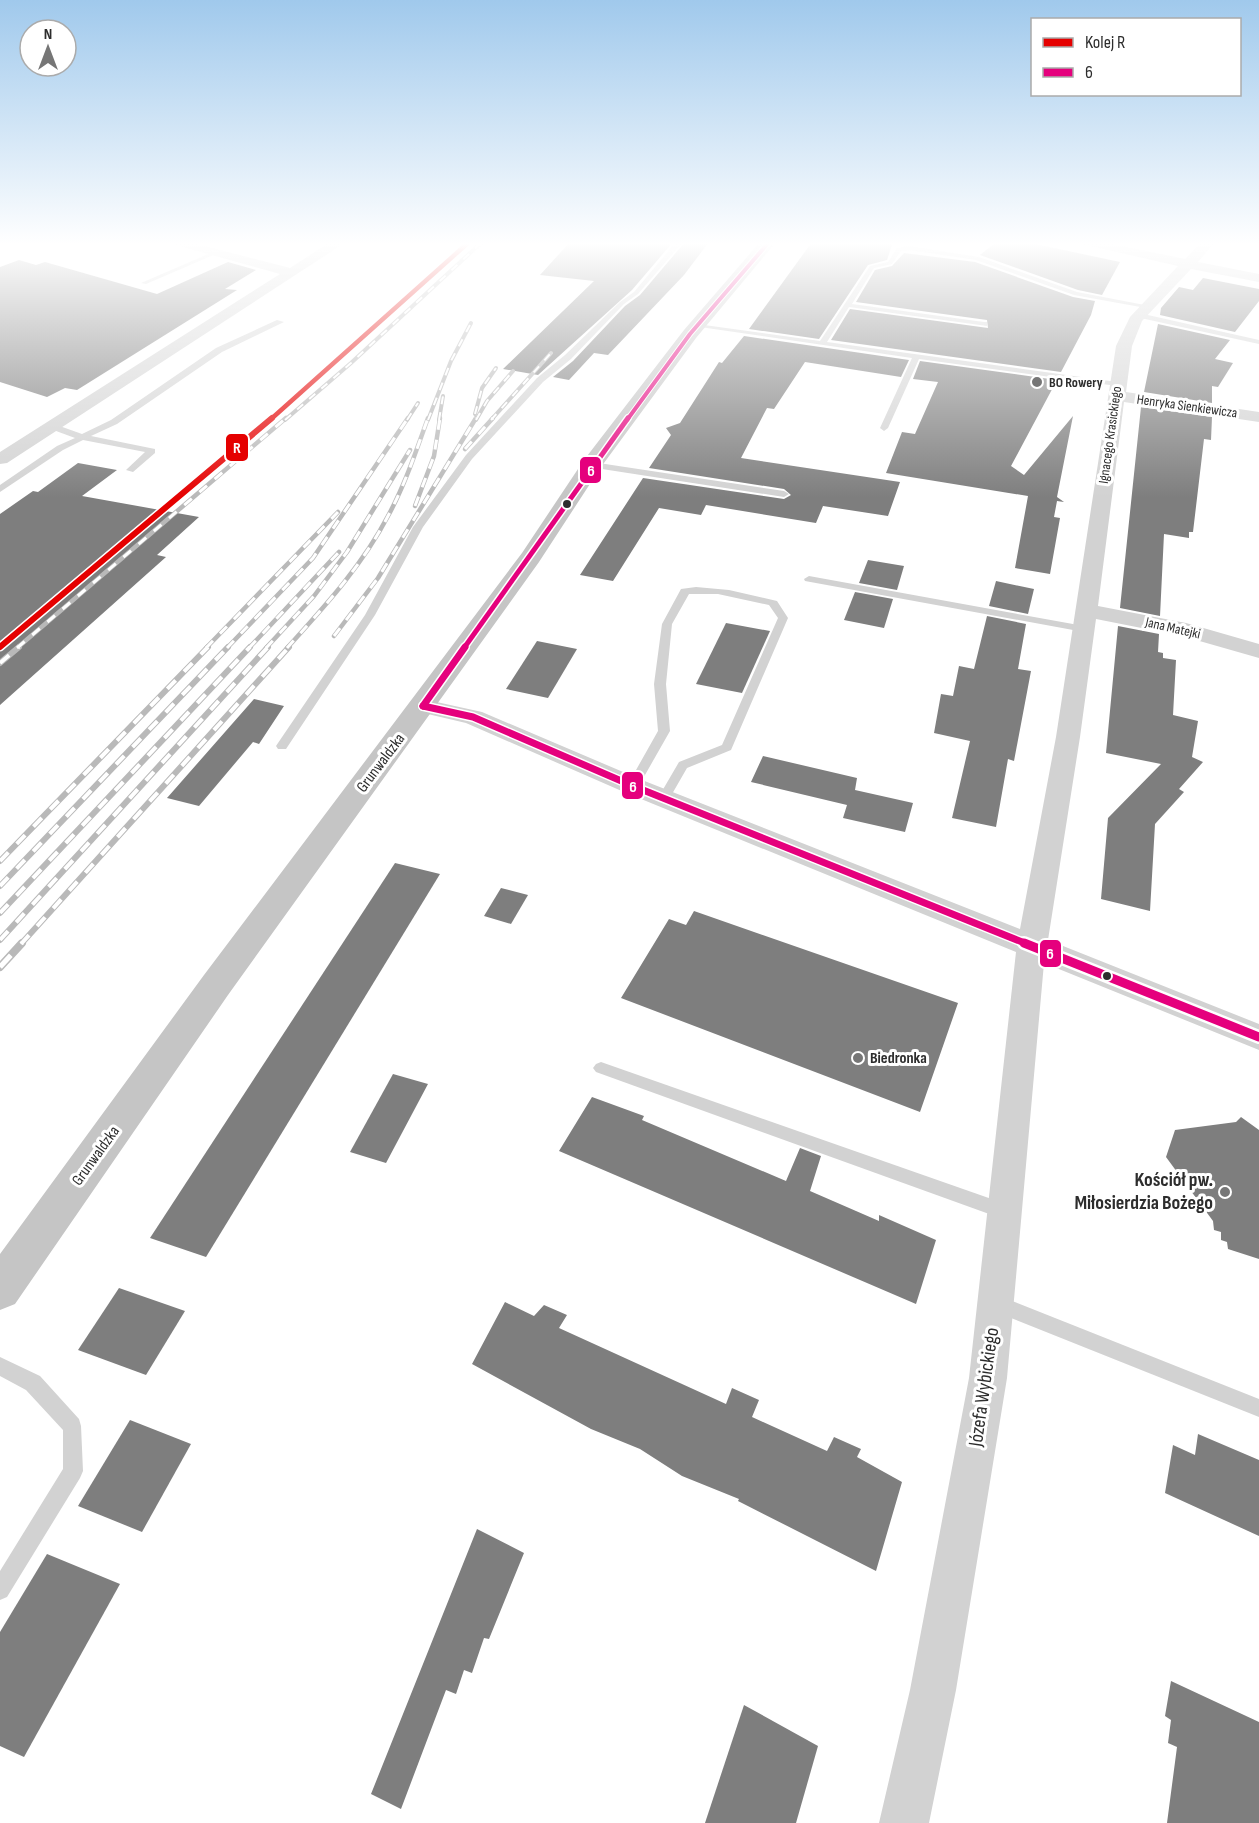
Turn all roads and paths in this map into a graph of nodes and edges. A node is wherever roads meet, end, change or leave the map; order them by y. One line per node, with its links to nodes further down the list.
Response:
1 (210, 327): 14 (street)
2 (269, 327): 16 (lane)
3 (598, 327): 28 (lane)
4 (696, 327): 19 (main road, Grunwaldzka)
5 (704, 327): 10 (lane)
6 (833, 327): 10 (lane)
7 (1134, 327): 12 (street, Ignacego Krasickiego)
8 (1203, 327): 9 (lane)
9 (1259, 342)
10 (822, 344): 11 (lane)
11 (916, 358): 12 (lane); 15 (lane)
12 (1117, 390): 13 (street, Henryka Sienkiewicza); 25 (street, Ignacego Krasickiego)
13 (1259, 417)
14 (51, 426): 16 (lane); 17 (street); 18 (street)
15 (884, 428)
16 (81, 437): 21 (lane); 22 (lane)
17 (0, 445)
18 (0, 459): 20 (street)
19 (592, 465): 23 (lane); 27 (main road, Grunwaldzka)
20 (0, 468)
21 (130, 470)
22 (0, 489)
23 (784, 494)
24 (809, 579): 25 (lane)
25 (1085, 620): 26 (street, Jana Matejki); 31 (street, Ignacego Krasickiego)
26 (1259, 651)
27 (423, 706): 29 (street); 35 (main road, Grunwaldzka)
28 (282, 746)
29 (633, 786): 30 (street); 30 (lane)
30 (664, 798): 31 (street)
31 (1032, 945): 32 (street); 34 (street, Józefa Wybickiego)
32 (1259, 1037)
33 (601, 1068): 34 (lane)
34 (1005, 1212): 36 (street, Józefa Wybickiego)
35 (0, 1289)
36 (995, 1303): 38 (lane); 40 (street, Józefa Wybickiego)
37 (0, 1366): 39 (lane)
38 (1259, 1408)
39 (0, 1590)
40 (904, 1823)

